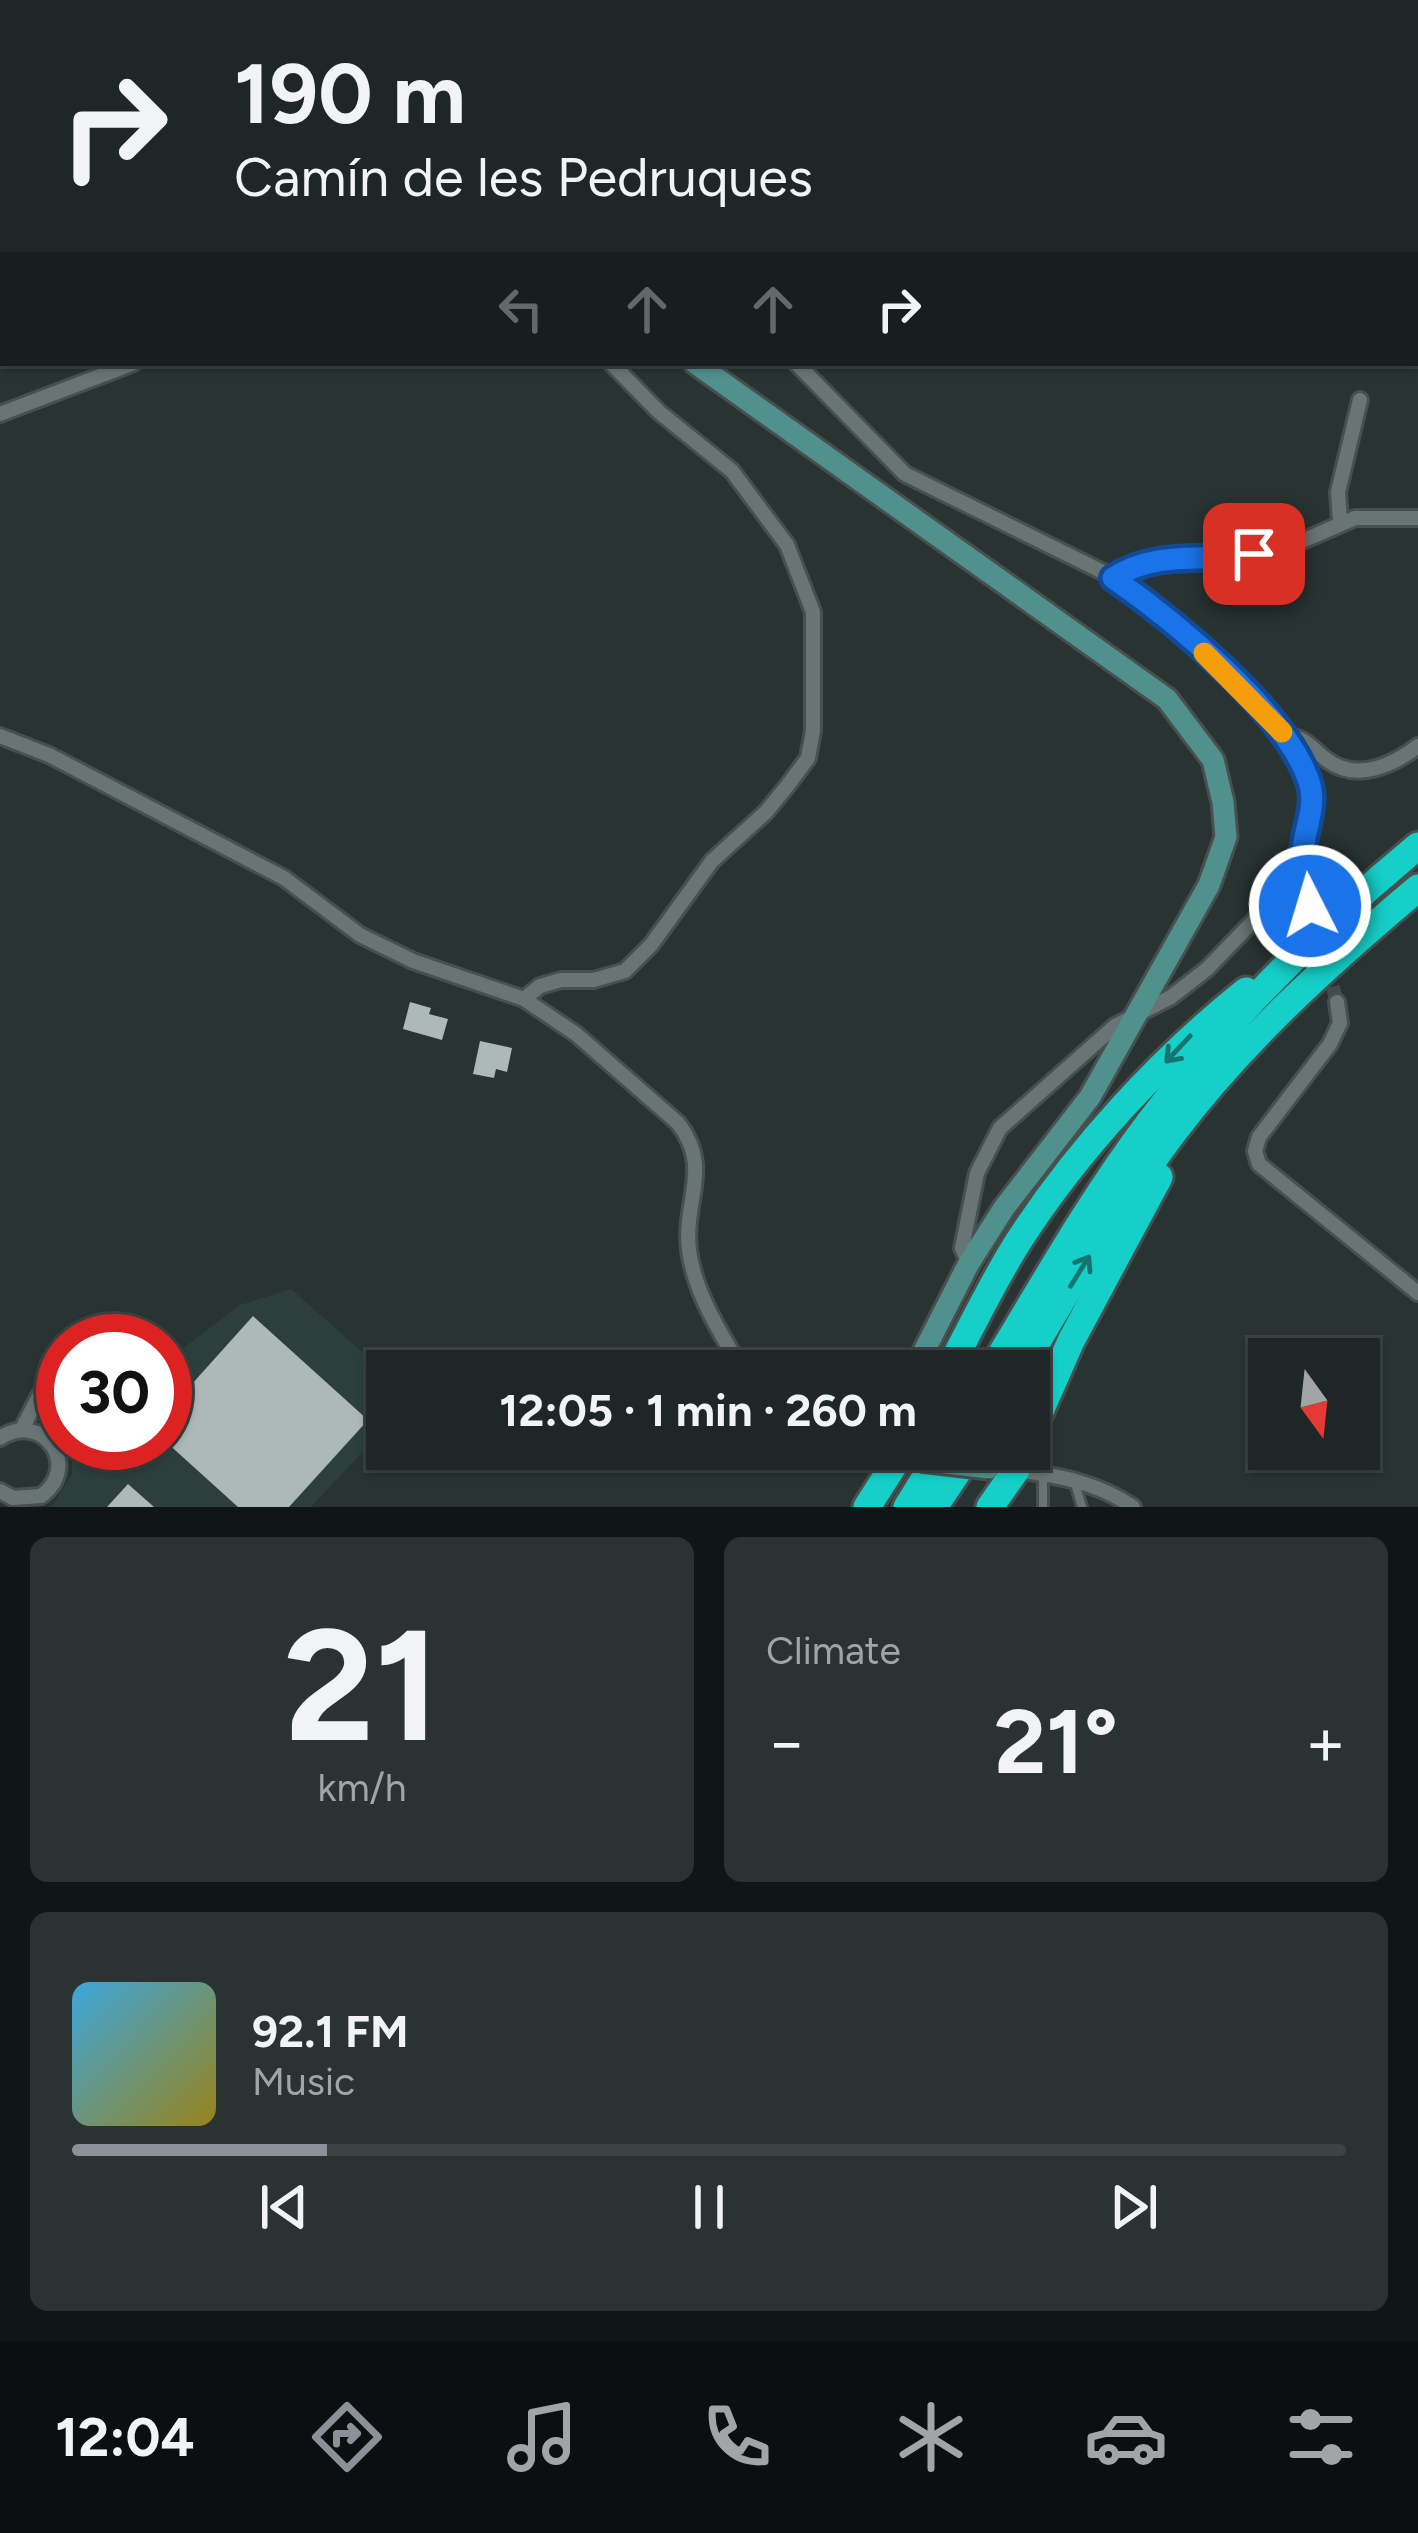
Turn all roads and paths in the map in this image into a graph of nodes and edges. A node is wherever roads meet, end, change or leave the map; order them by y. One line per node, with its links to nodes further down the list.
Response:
1 (126, 366): 6 (street)
2 (614, 366): 18 (street)
3 (698, 366): 20 (main road)
4 (799, 366): 9 (street)
5 (1360, 400): 8 (street)
6 (0, 414)
7 (1418, 518): 8 (street)
8 (1340, 522): 9 (street)
9 (1113, 578): 11 (street)
10 (0, 736): 18 (street)
11 (1285, 736): 12 (street); 14 (street)
12 (1418, 746)
13 (1418, 846): 17 (highway)
14 (1303, 852): 16 (street); 20 (street)
15 (1418, 888): 21 (highway)
16 (1310, 906)
17 (1300, 948): 26 (highway, one-way to 26); 27 (highway)
18 (524, 999): 24 (street)
19 (1337, 1002): 23 (street)
20 (1138, 1011): 22 (main road); 22 (street)
21 (1263, 1030): 28 (highway, one-way to 21); 29 (highway)
22 (969, 1263): 25 (main road)
23 (1418, 1293)
24 (732, 1350)
25 (925, 1350)
26 (959, 1350)
27 (1004, 1350)
28 (1033, 1350)
29 (1050, 1388)
30 (36, 1402): 31 (street)
31 (22, 1429): 32 (street); 41 (street)
32 (0, 1438)
33 (883, 1470): 43 (highway)
34 (896, 1470): 44 (highway)
35 (996, 1470): 45 (highway)
36 (1006, 1470): 46 (highway)
37 (1015, 1470): 47 (lane)
38 (1042, 1470): 39 (street)
39 (1074, 1478): 48 (lane); 49 (street)
40 (0, 1491): 41 (street)
41 (49, 1491): 42 (street)
42 (37, 1507)
43 (868, 1507)
44 (907, 1507)
45 (934, 1507)
46 (990, 1507)
47 (1042, 1507)
48 (1082, 1507)
49 (1133, 1507)

